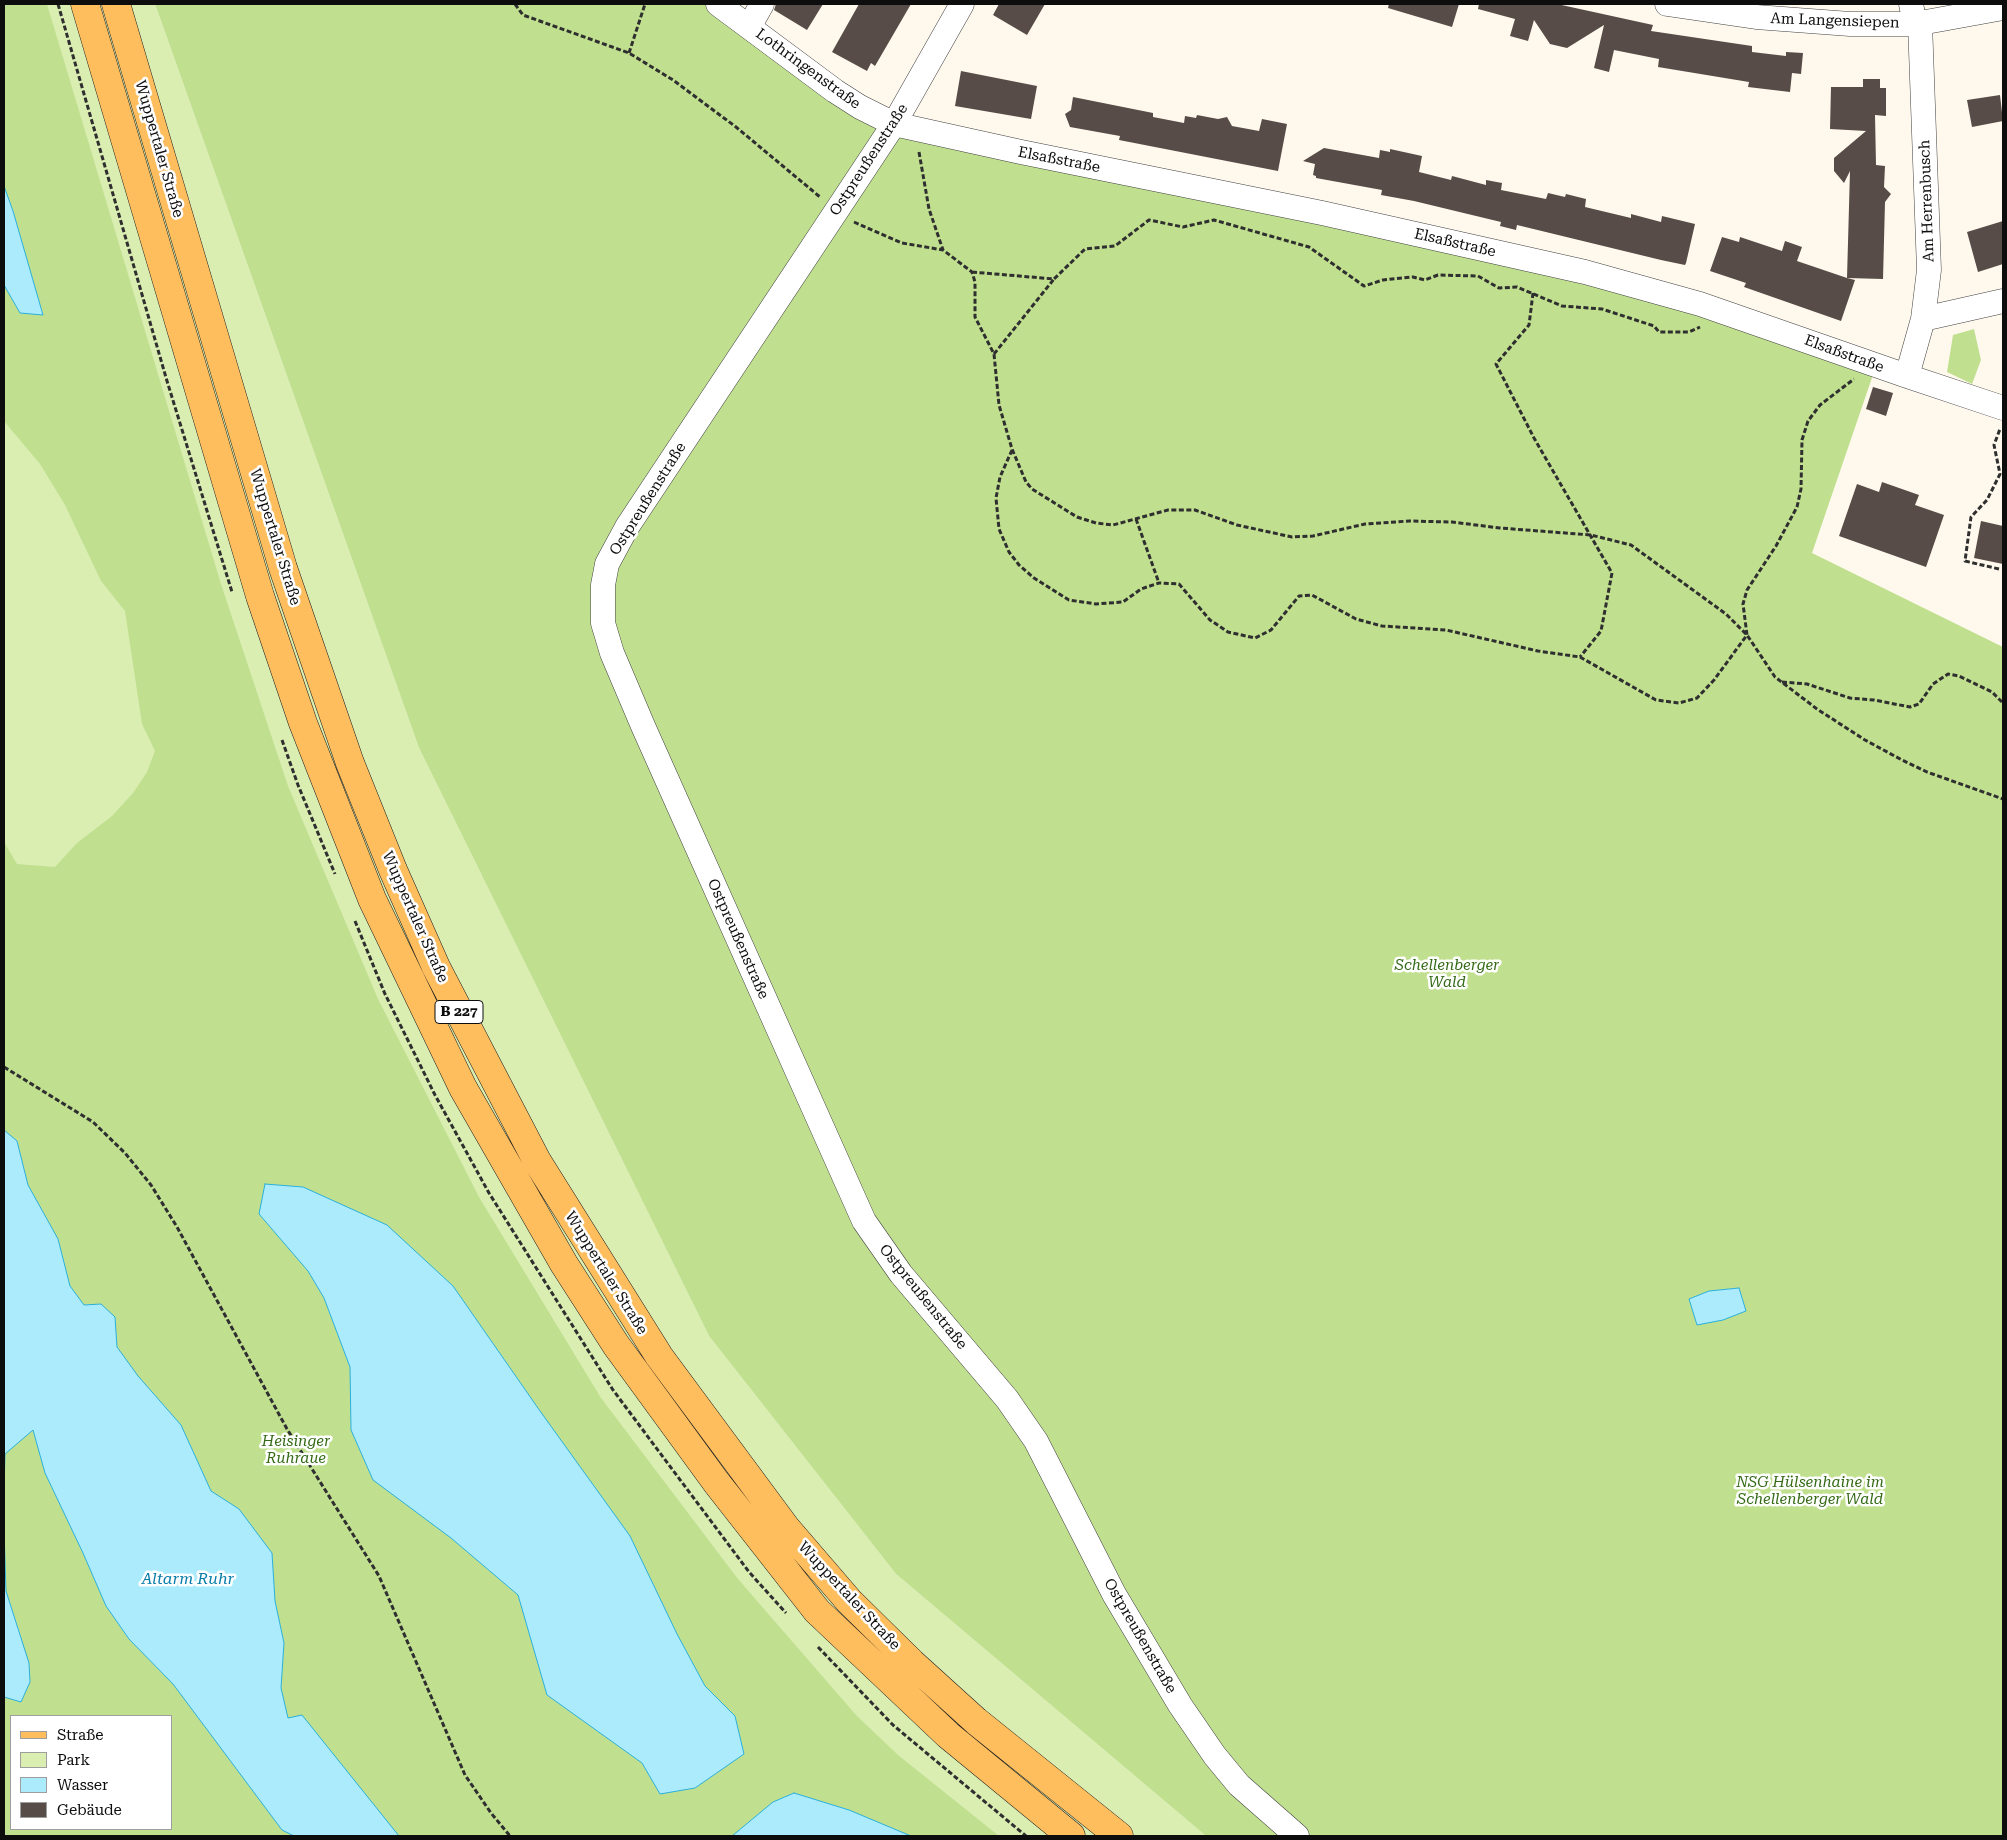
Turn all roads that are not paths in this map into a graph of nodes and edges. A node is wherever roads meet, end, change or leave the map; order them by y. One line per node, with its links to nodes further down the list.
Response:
1 (84, 4): 15 (main road, Wuppertaler Straße / B 227)
2 (116, 4): 16 (main road, Wuppertaler Straße / B 227)
3 (718, 4): 9 (street, Lothringenstraße)
4 (762, 4): 9 (street, Lothringenstraße)
5 (962, 4): 10 (street, Ostpreußenstraße)
6 (1667, 4): 8 (street, Am Langensiepen)
7 (2003, 8): 8 (street, Am Langensiepen)
8 (1915, 17): 12 (street, Am Herrenbusch)
9 (749, 27): 10 (street, Lothringenstraße)
10 (894, 124): 13 (street, Elsaßstraße); 17 (street, Ostpreußenstraße)
11 (2003, 301): 12 (street)
12 (1923, 319): 13 (street, Am Herrenbusch)
13 (1907, 376): 14 (street, Elsaßstraße)
14 (2002, 418)
15 (1072, 1836)
16 (1119, 1836)
17 (1297, 1836)

